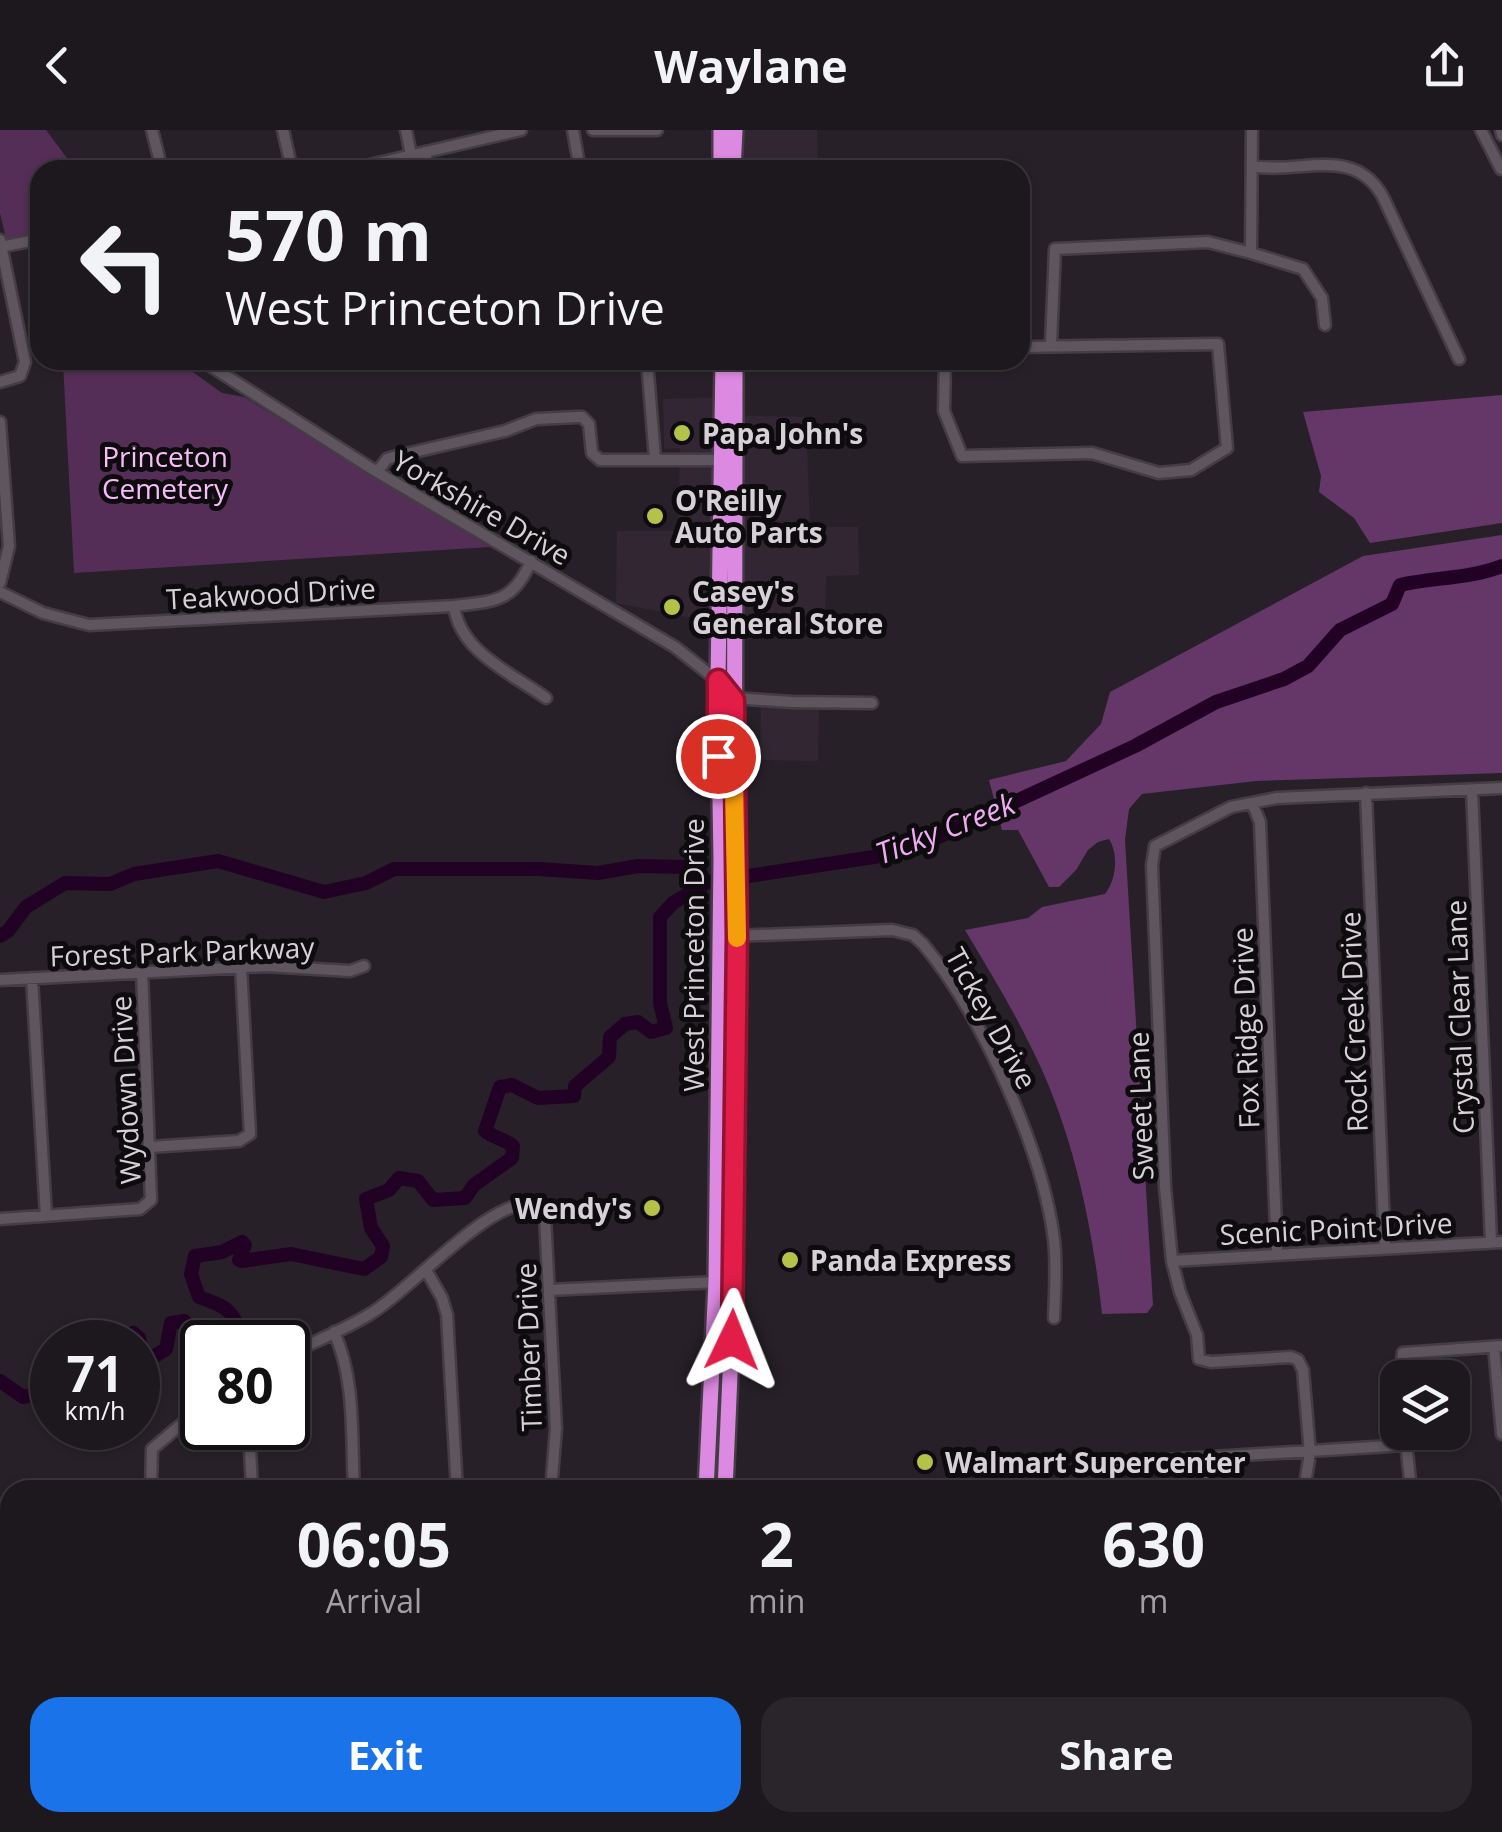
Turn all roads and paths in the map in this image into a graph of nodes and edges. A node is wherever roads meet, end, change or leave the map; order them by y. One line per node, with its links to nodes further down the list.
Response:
1 (152, 130): 15 (street)
2 (283, 130): 16 (street)
3 (406, 130): 13 (street)
4 (521, 130): 12 (street)
5 (573, 130): 19 (street)
6 (593, 130): 7 (street)
7 (656, 130)
8 (721, 130): 20 (highway)
9 (735, 130): 21 (highway)
10 (1252, 130): 22 (street)
11 (1481, 130): 23 (street)
12 (426, 152): 13 (street); 18 (street)
13 (411, 155): 17 (street)
14 (1502, 156): 23 (street)
15 (160, 160)
16 (290, 160)
17 (390, 160)
18 (428, 160)
19 (578, 160)
20 (721, 160)
21 (734, 160)
22 (1252, 166): 26 (street); 30 (street)
23 (1502, 171)
24 (30, 240): 25 (street)
25 (0, 245): 36 (street)
26 (1251, 253): 27 (street); 28 (street)
27 (1325, 325)
28 (1051, 344): 29 (street); 35 (street)
29 (1030, 346)
30 (1459, 359)
31 (218, 370): 40 (street, Yorkshire Drive)
32 (648, 370): 38 (street)
33 (724, 370): 39 (highway, West Princeton Drive)
34 (734, 370): 39 (highway, West Princeton Drive)
35 (945, 370)
36 (0, 382)
37 (0, 422): 42 (street)
38 (655, 459): 39 (street); 40 (street)
39 (728, 460): 45 (highway, West Princeton Drive); 47 (highway, West Princeton Drive)
40 (377, 472): 41 (street, Yorkshire Drive)
41 (531, 562): 44 (street, Teakwood Drive); 45 (street, Yorkshire Drive)
42 (0, 583)
43 (0, 592): 44 (street, Teakwood Drive)
44 (454, 606): 46 (street)
45 (718, 680): 47 (street, Yorkshire Drive); 53 (highway, West Princeton Drive)
46 (546, 698)
47 (734, 700): 48 (street); 53 (highway, West Princeton Drive)
48 (872, 703)
49 (1502, 788): 50 (street)
50 (1472, 790): 51 (street); 63 (street, Crystal Clear Lane)
51 (1366, 793): 52 (street); 64 (street, Rock Creek Drive)
52 (1252, 803): 65 (street, Fox Ridge Drive); 66 (street, Sweet Lane)
53 (729, 857): 54 (highway, West Princeton Drive); 54 (highway, West Princeton Drive)
54 (729, 936): 68 (highway, West Princeton Drive); 69 (highway, West Princeton Drive); 71 (street, Tickey Drive)
55 (364, 966): 56 (street, Forest Park Parkway)
56 (242, 967): 57 (street, Forest Park Parkway); 60 (street)
57 (142, 972): 58 (street, Forest Park Parkway); 60 (street, Wydown Drive)
58 (32, 978): 59 (street, Forest Park Parkway); 61 (street)
59 (0, 980)
60 (150, 1147): 61 (street, Wydown Drive)
61 (46, 1216): 62 (street)
62 (0, 1219)
63 (1496, 1242): 64 (street, Scenic Point Drive)
64 (1385, 1248): 65 (street, Scenic Point Drive)
65 (1276, 1254): 66 (street, Scenic Point Drive)
66 (1172, 1260): 81 (street, Sweet Lane)
67 (426, 1270): 70 (street, Timber Drive); 72 (street); 86 (street)
68 (716, 1282): 69 (street); 70 (street); 88 (highway, West Princeton Drive)
69 (734, 1283): 89 (highway, West Princeton Drive)
70 (549, 1290): 87 (street, Timber Drive)
71 (1054, 1318)
72 (334, 1332): 73 (street); 85 (street)
73 (310, 1344)
74 (1498, 1347): 75 (street); 77 (street)
75 (1401, 1360)
76 (180, 1425): 83 (street)
77 (1502, 1434)
78 (1380, 1448): 81 (street)
79 (250, 1450): 84 (street)
80 (1406, 1450): 93 (street)
81 (1310, 1453): 82 (street); 92 (street)
82 (1205, 1458): 90 (street); 91 (street)
83 (151, 1480)
84 (252, 1480)
85 (353, 1480)
86 (456, 1480)
87 (552, 1480)
88 (706, 1480)
89 (725, 1480)
90 (1108, 1480)
91 (1204, 1480)
92 (1306, 1480)
93 (1410, 1480)

